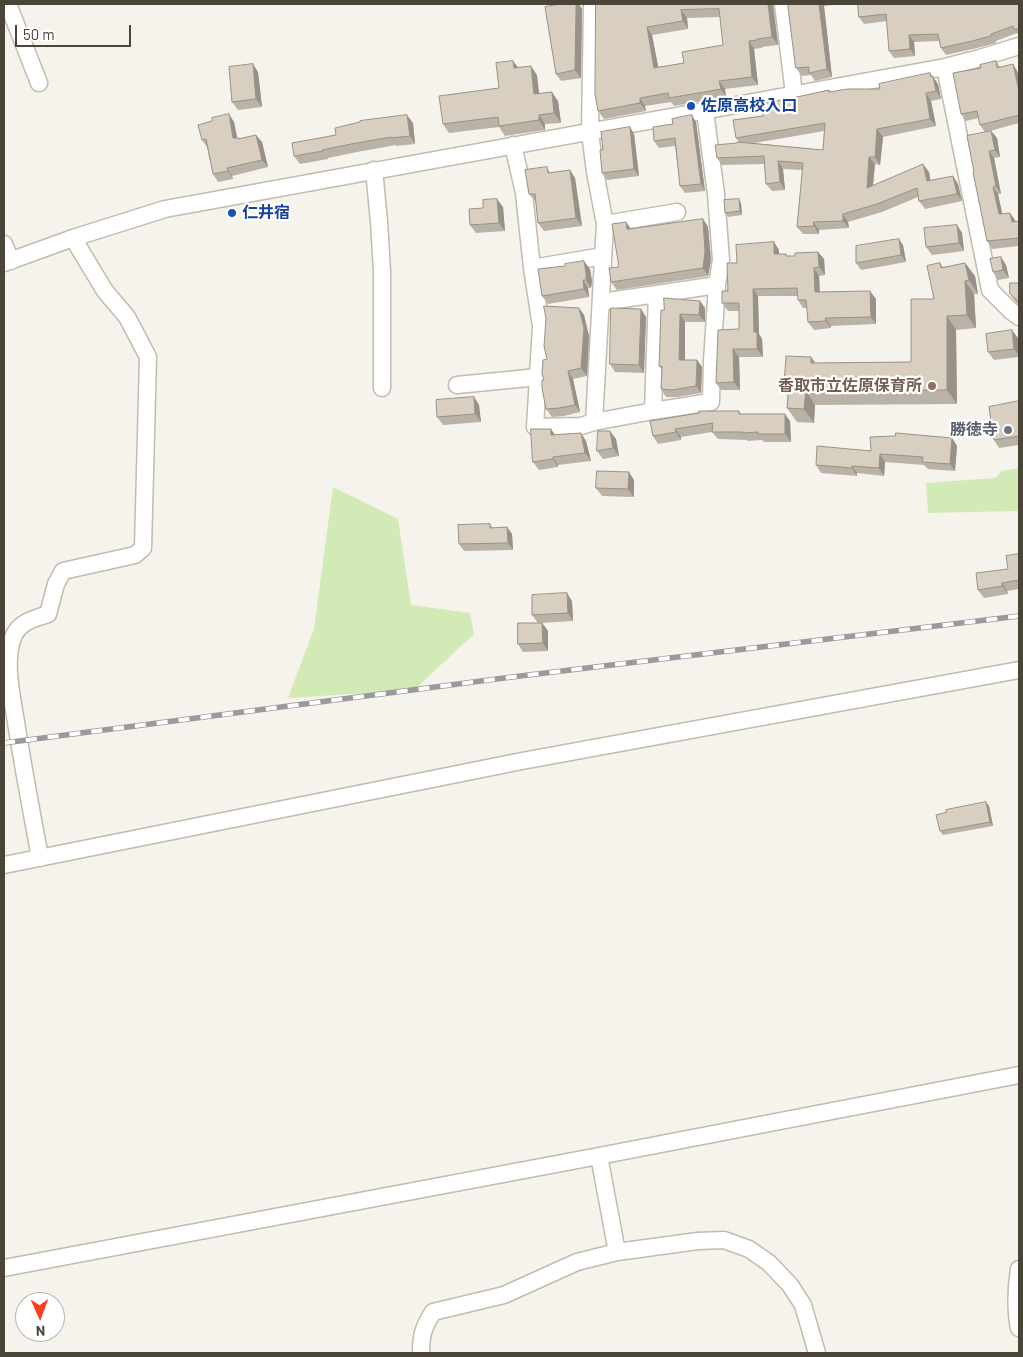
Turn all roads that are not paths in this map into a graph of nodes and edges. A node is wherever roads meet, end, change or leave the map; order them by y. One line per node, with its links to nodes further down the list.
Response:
1 (8, 4): 6 (street)
2 (592, 4): 9 (street)
3 (783, 4): 7 (street)
4 (1019, 46): 5 (street)
5 (945, 67): 7 (street); 22 (street)
6 (39, 83)
7 (794, 94): 8 (street)
8 (705, 110): 9 (street); 19 (street)
9 (590, 132): 10 (street); 13 (street)
10 (513, 145): 11 (street); 18 (street)
11 (374, 170): 14 (street); 25 (street)
12 (677, 212): 13 (street)
13 (605, 224): 16 (street)
14 (73, 238): 17 (street); 29 (street)
15 (4, 244): 17 (street)
16 (603, 256): 18 (street); 21 (street)
17 (7, 262)
18 (532, 268): 23 (street)
19 (717, 284): 20 (street); 26 (street)
20 (658, 294): 21 (street); 26 (street)
21 (601, 302): 27 (street)
22 (1019, 318)
23 (538, 377): 24 (street); 27 (street)
24 (457, 385)
25 (382, 388)
26 (653, 411): 27 (street)
27 (594, 422)
28 (1019, 670): 29 (street)
29 (40, 858): 30 (street)
30 (4, 865)
31 (1019, 1075): 32 (street)
32 (599, 1156): 33 (street); 34 (street)
33 (617, 1252): 37 (street); 38 (street)
34 (4, 1268)
35 (1019, 1269): 36 (street)
36 (1019, 1328)
37 (421, 1353)
38 (817, 1353)

